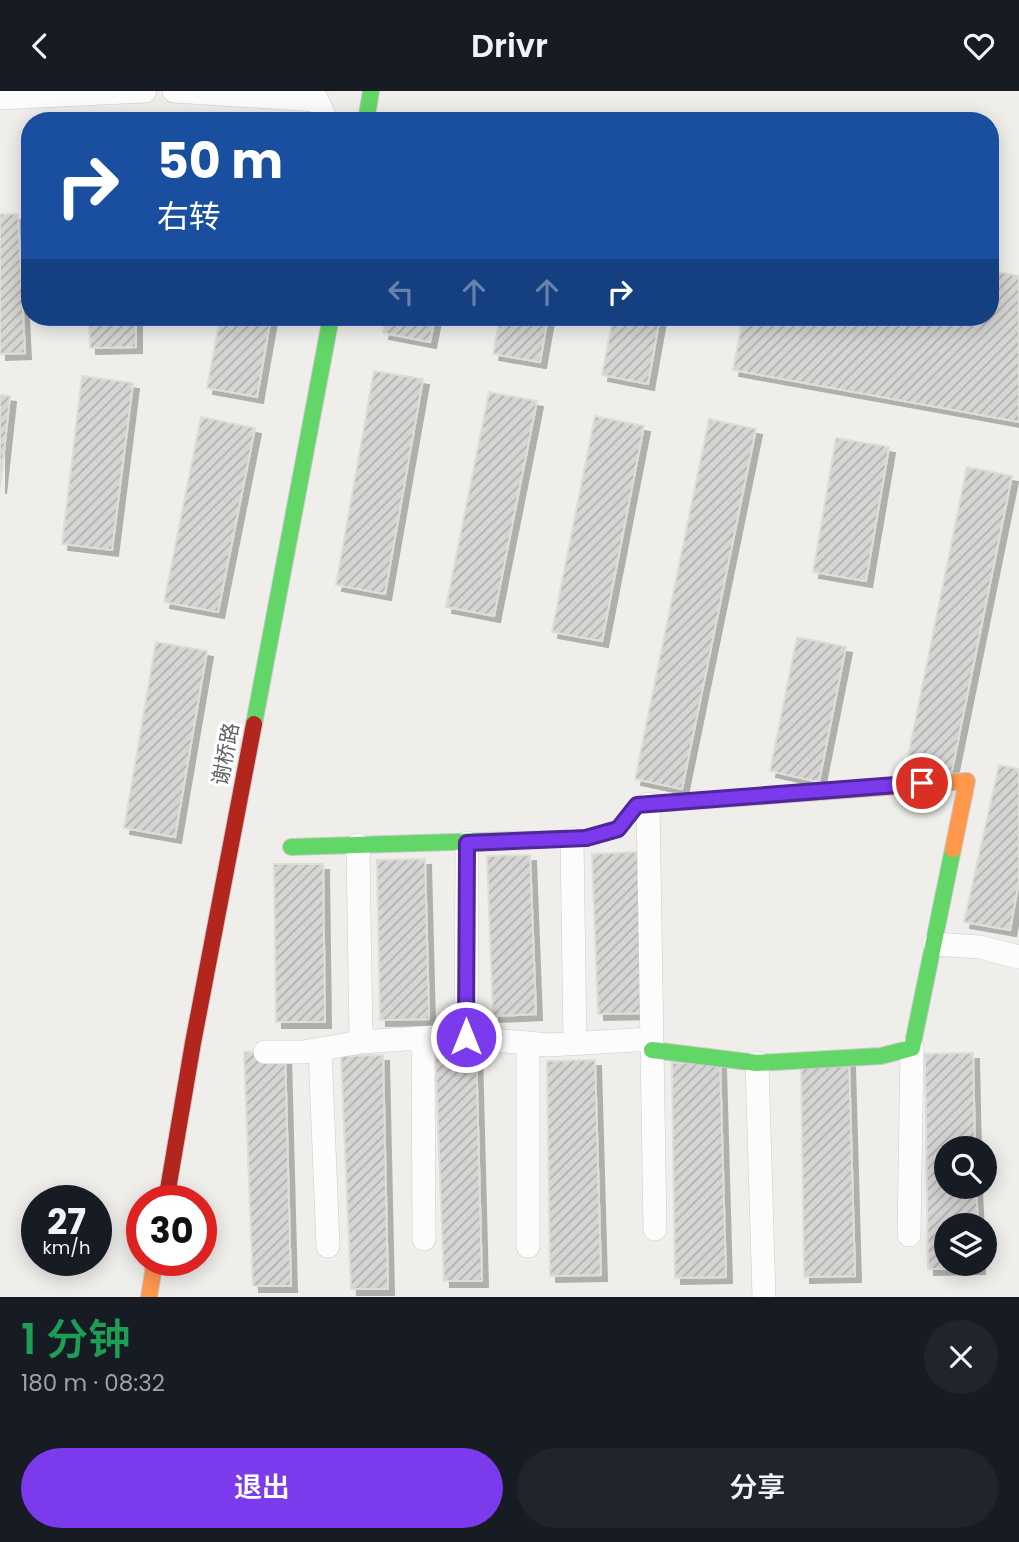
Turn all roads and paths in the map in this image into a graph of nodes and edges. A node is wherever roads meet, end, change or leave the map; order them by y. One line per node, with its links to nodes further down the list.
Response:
1 (145, 91): 4 (street)
2 (174, 91): 5 (street)
3 (372, 91): 6 (street)
4 (0, 98)
5 (320, 112)
6 (368, 112)
7 (329, 326): 25 (street, 谢桥路)
8 (648, 804): 9 (street); 13 (street); 20 (street)
9 (572, 839): 10 (street); 19 (street)
10 (467, 843): 11 (street); 15 (street)
11 (358, 845): 12 (street); 17 (street)
12 (291, 847)
13 (934, 944): 14 (street); 21 (street)
14 (1019, 957)
15 (466, 1037): 16 (street); 18 (street)
16 (423, 1038): 17 (street); 28 (street)
17 (361, 1042): 22 (street)
18 (528, 1043): 19 (street); 30 (street)
19 (575, 1043): 20 (street)
20 (652, 1044): 24 (street); 26 (street)
21 (912, 1048): 24 (street); 27 (street)
22 (320, 1049): 23 (street); 29 (street)
23 (265, 1052)
24 (757, 1063): 33 (street)
25 (169, 1185)
26 (655, 1229)
27 (909, 1235)
28 (424, 1239)
29 (328, 1246)
30 (528, 1246)
31 (152, 1276): 32 (street)
32 (149, 1297)
33 (764, 1297)

